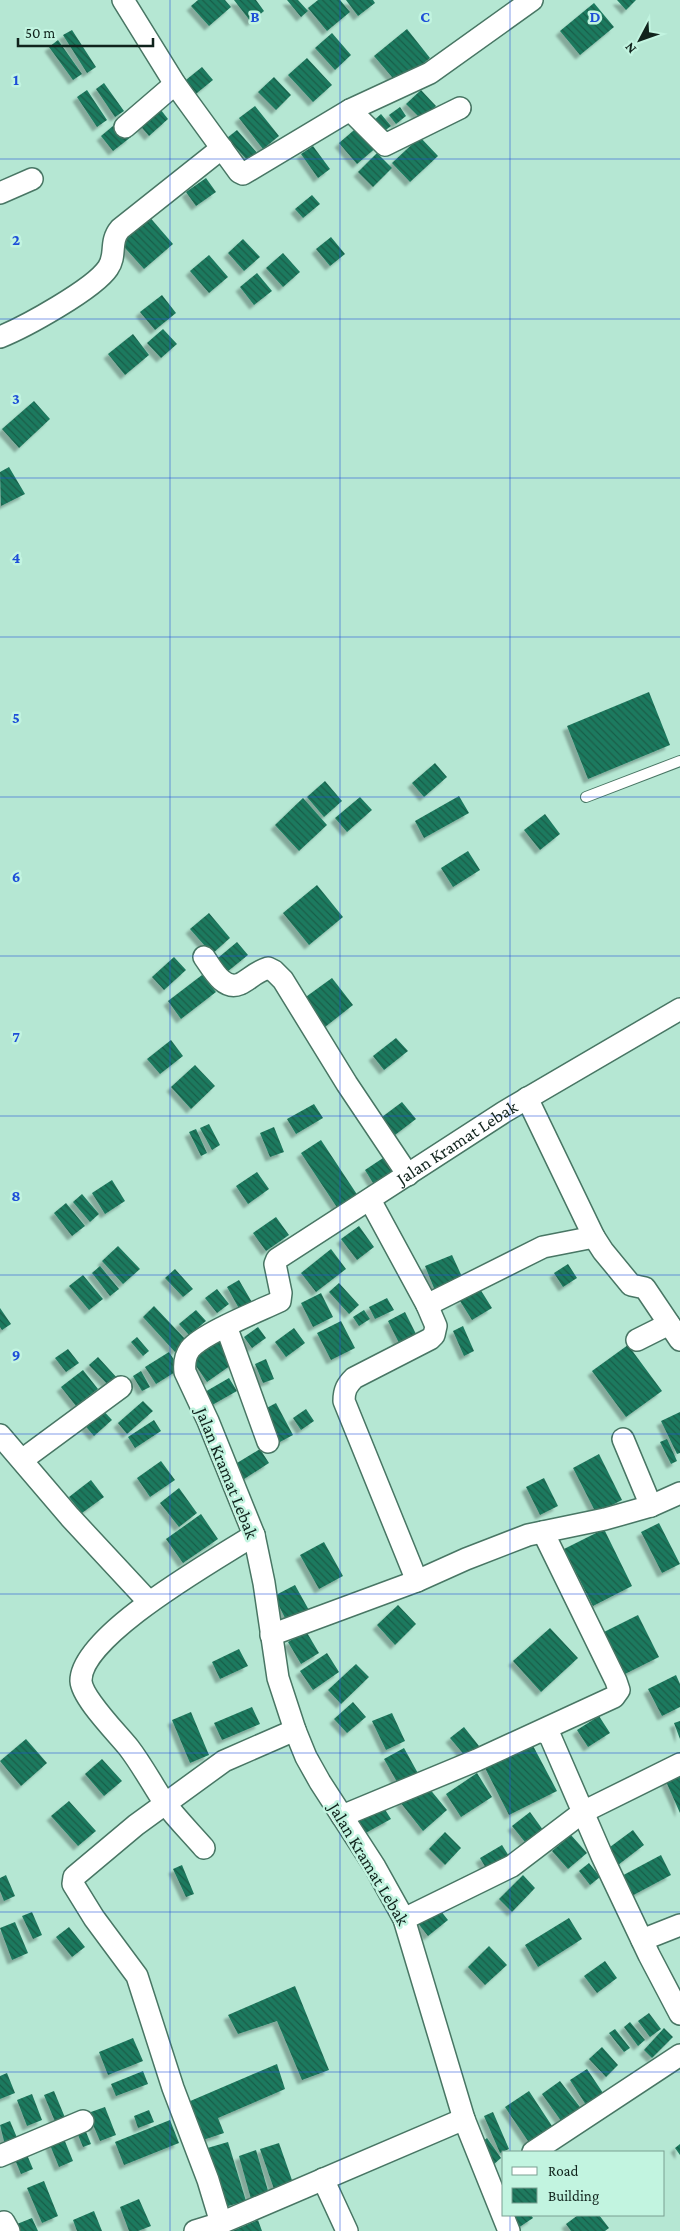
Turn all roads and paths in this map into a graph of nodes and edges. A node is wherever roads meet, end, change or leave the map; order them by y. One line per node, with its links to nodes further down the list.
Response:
1 (123, 0): 3 (street)
2 (532, 0): 5 (street)
3 (175, 84): 6 (street); 7 (street)
4 (460, 108): 5 (street)
5 (350, 110): 7 (street)
6 (125, 126)
7 (222, 148): 10 (street)
8 (32, 179): 9 (street)
9 (0, 193)
10 (0, 337)
11 (680, 761): 12 (lane)
12 (586, 797)
13 (204, 957): 16 (street)
14 (680, 1009): 15 (street, Jalan Kramat Lebak)
15 (528, 1098): 16 (street, Jalan Kramat Lebak); 18 (street)
16 (408, 1175): 17 (street, Jalan Kramat Lebak)
17 (370, 1200): 19 (street); 20 (street, Jalan Kramat Lebak)
18 (594, 1237): 19 (street); 21 (street)
19 (427, 1305): 32 (street)
20 (226, 1326): 26 (street); 31 (street, Jalan Kramat Lebak)
21 (674, 1332): 22 (street)
22 (637, 1340)
23 (121, 1387): 27 (street)
24 (0, 1435): 27 (street)
25 (623, 1438): 29 (street)
26 (268, 1442)
27 (22, 1460): 33 (street)
28 (680, 1493): 29 (street)
29 (651, 1506): 30 (street)
30 (543, 1532): 32 (street); 36 (street)
31 (254, 1535): 33 (street); 34 (street, Jalan Kramat Lebak)
32 (417, 1581): 34 (street)
33 (149, 1602): 38 (street)
34 (272, 1635): 35 (street, Jalan Kramat Lebak)
35 (295, 1730): 38 (street); 40 (street, Jalan Kramat Lebak)
36 (542, 1731): 39 (street); 40 (street)
37 (680, 1764): 39 (street)
38 (166, 1804): 41 (street); 55 (street)
39 (583, 1812): 42 (street); 44 (street)
40 (342, 1816): 42 (street, Jalan Kramat Lebak)
41 (204, 1848)
42 (404, 1919): 47 (street, Jalan Kramat Lebak)
43 (680, 1925): 44 (street)
44 (642, 1940): 45 (street)
45 (678, 2005)
46 (680, 2055): 49 (street)
47 (464, 2119): 51 (street, Jalan Kramat Lebak); 52 (street)
48 (83, 2121): 50 (street)
49 (535, 2151)
50 (0, 2156)
51 (497, 2176): 53 (street, Jalan Kramat Lebak)
52 (323, 2180): 55 (street); 57 (street)
53 (502, 2197)
54 (506, 2216): 58 (street, Jalan Kramat Lebak)
55 (221, 2223): 56 (street)
56 (194, 2231)
57 (347, 2231)
58 (510, 2231)

